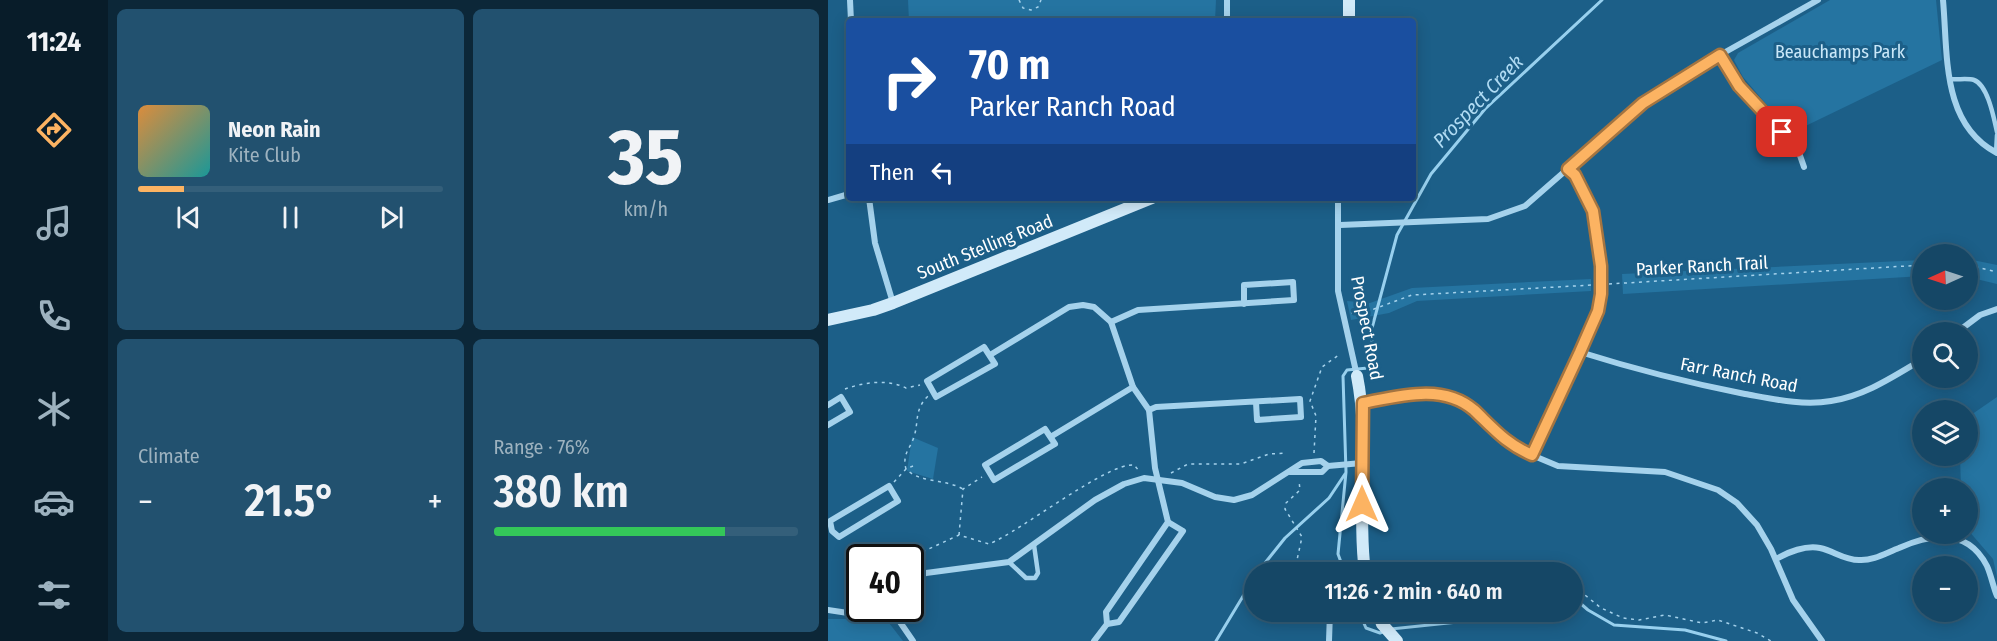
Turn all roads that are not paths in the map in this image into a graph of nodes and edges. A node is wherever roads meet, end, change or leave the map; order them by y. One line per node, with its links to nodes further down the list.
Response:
1 (850, 0): 6 (street)
2 (1227, 0): 7 (street)
3 (1349, 0): 8 (main road)
4 (1818, 0): 9 (street)
5 (1944, 0): 10 (street)
6 (851, 18)
7 (1227, 18)
8 (1349, 18)
9 (1720, 55): 13 (street); 14 (street)
10 (1950, 79): 11 (lane); 12 (street)
11 (1997, 133): 12 (lane)
12 (1996, 153)
13 (1804, 167)
14 (1568, 169): 20 (street); 27 (street)
15 (846, 196): 16 (street)
16 (828, 200)
17 (868, 201): 21 (street)
18 (1145, 201): 21 (main road, South Stelling Road)
19 (1338, 201): 20 (street, Prospect Road)
20 (1340, 225): 30 (street, Prospect Road)
21 (893, 303): 24 (main road, South Stelling Road)
22 (1244, 304): 22 (street); 25 (street)
23 (1997, 309): 26 (street)
24 (828, 320)
25 (1111, 322): 28 (street); 31 (street)
26 (1971, 322)
27 (1580, 352): 29 (street, Farr Ranch Road); 38 (street)
28 (990, 355): 28 (street)
29 (1912, 366)
30 (1358, 376): 33 (main road, Prospect Road)
31 (1133, 387): 35 (street); 37 (street)
32 (1257, 402): 32 (street); 35 (street)
33 (1363, 403): 38 (street); 39 (main road, Prospect Road)
34 (828, 405): 36 (street)
35 (1149, 410): 42 (street)
36 (828, 425)
37 (1052, 436): 37 (street)
38 (1532, 455): 46 (street)
39 (1356, 463): 40 (street); 48 (main road, Prospect Road)
40 (1328, 466): 41 (street); 41 (street)
41 (1290, 472): 42 (street)
42 (1158, 481): 43 (street); 45 (street)
43 (1168, 522): 56 (street); 56 (street)
44 (830, 532): 44 (street)
45 (1034, 545): 47 (street); 47 (lane)
46 (1776, 559): 50 (street); 61 (street)
47 (1009, 562): 49 (street)
48 (1363, 562)
49 (924, 574)
50 (1997, 596)
51 (828, 610): 52 (street)
52 (846, 613)
53 (900, 622): 58 (street)
54 (1330, 622): 60 (street)
55 (1383, 622): 57 (main road)
56 (1107, 624): 59 (street)
57 (1395, 640)
58 (913, 641)
59 (1094, 641)
60 (1329, 641)
61 (1822, 641)

